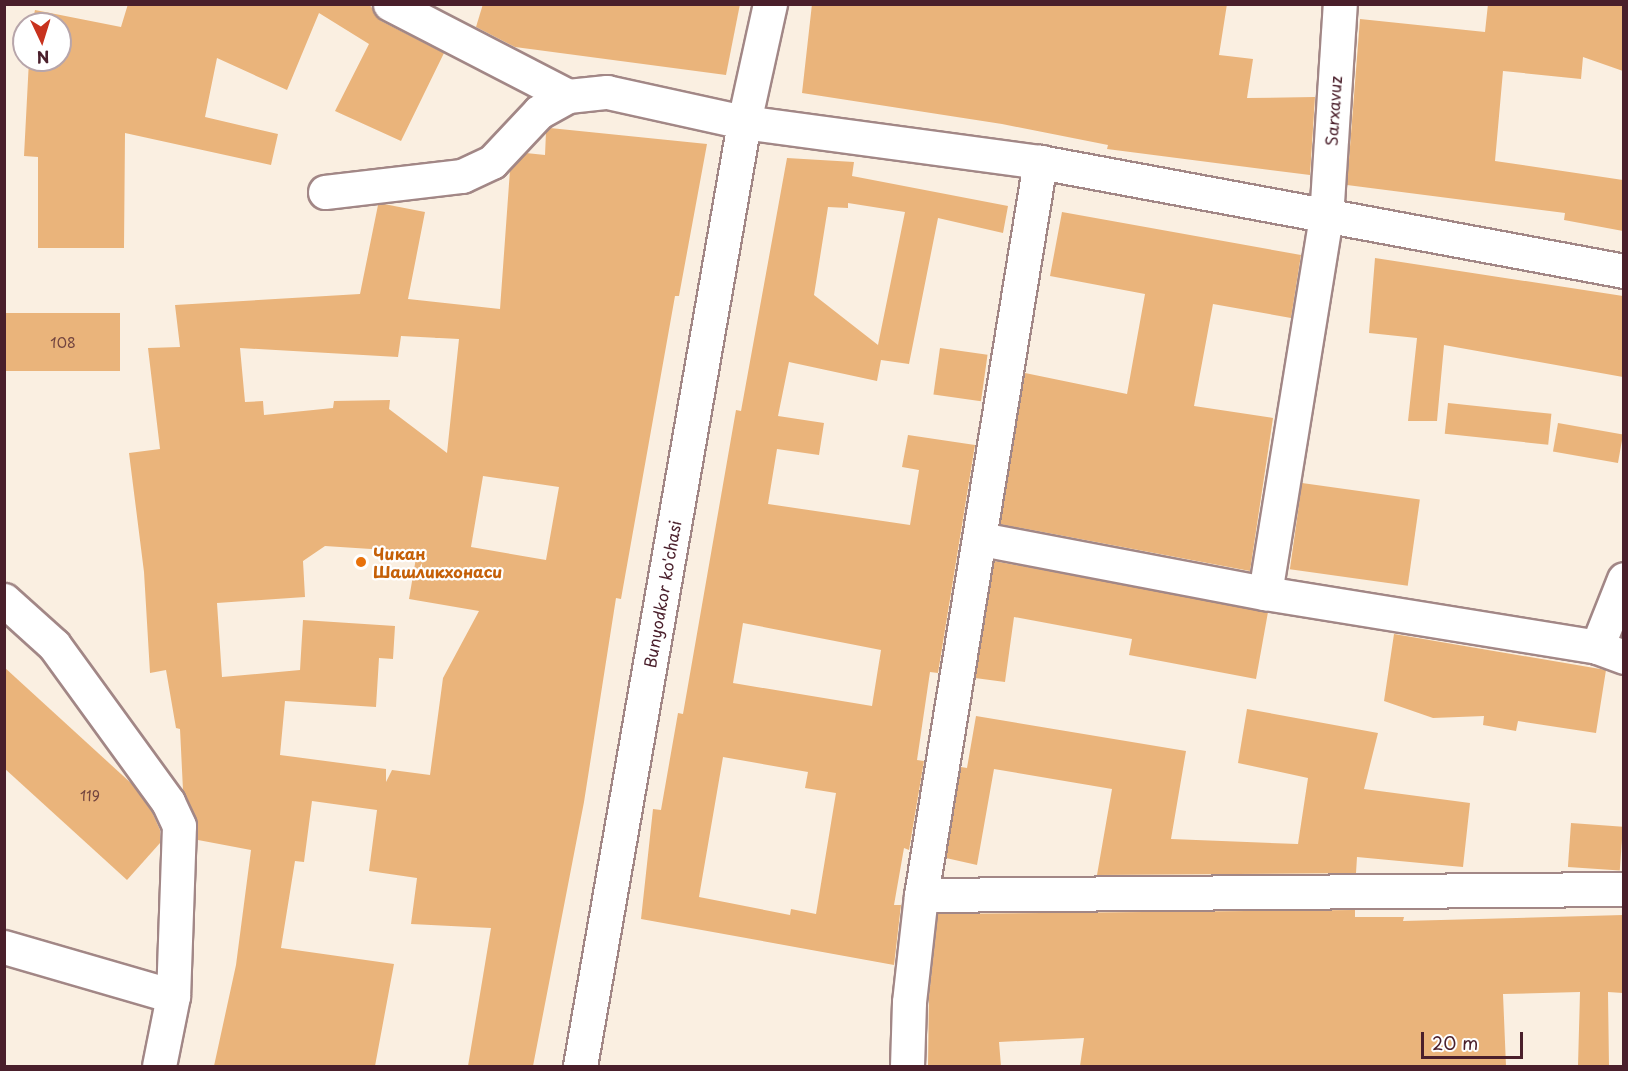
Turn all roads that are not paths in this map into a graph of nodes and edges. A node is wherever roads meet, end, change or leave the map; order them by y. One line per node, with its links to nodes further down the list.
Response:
1 (390, 4): 4 (street)
2 (770, 4): 5 (street, Bunyodkor ko'chasi)
3 (1341, 4): 8 (street, Sarxavuz)
4 (568, 96): 5 (street); 7 (street)
5 (744, 122): 6 (street); 20 (street, Bunyodkor ko'chasi)
6 (1040, 162): 8 (street); 10 (street)
7 (325, 192)
8 (1326, 218): 9 (street); 12 (street, Sarxavuz)
9 (1623, 271)
10 (981, 539): 12 (street); 16 (street)
11 (1623, 579): 14 (street)
12 (1265, 593): 14 (street)
13 (4, 600): 18 (street)
14 (1610, 652)
15 (1623, 889): 16 (street)
16 (921, 895): 21 (street)
17 (4, 948): 18 (street)
18 (173, 996): 19 (street)
19 (159, 1066)
20 (580, 1066)
21 (907, 1066)

